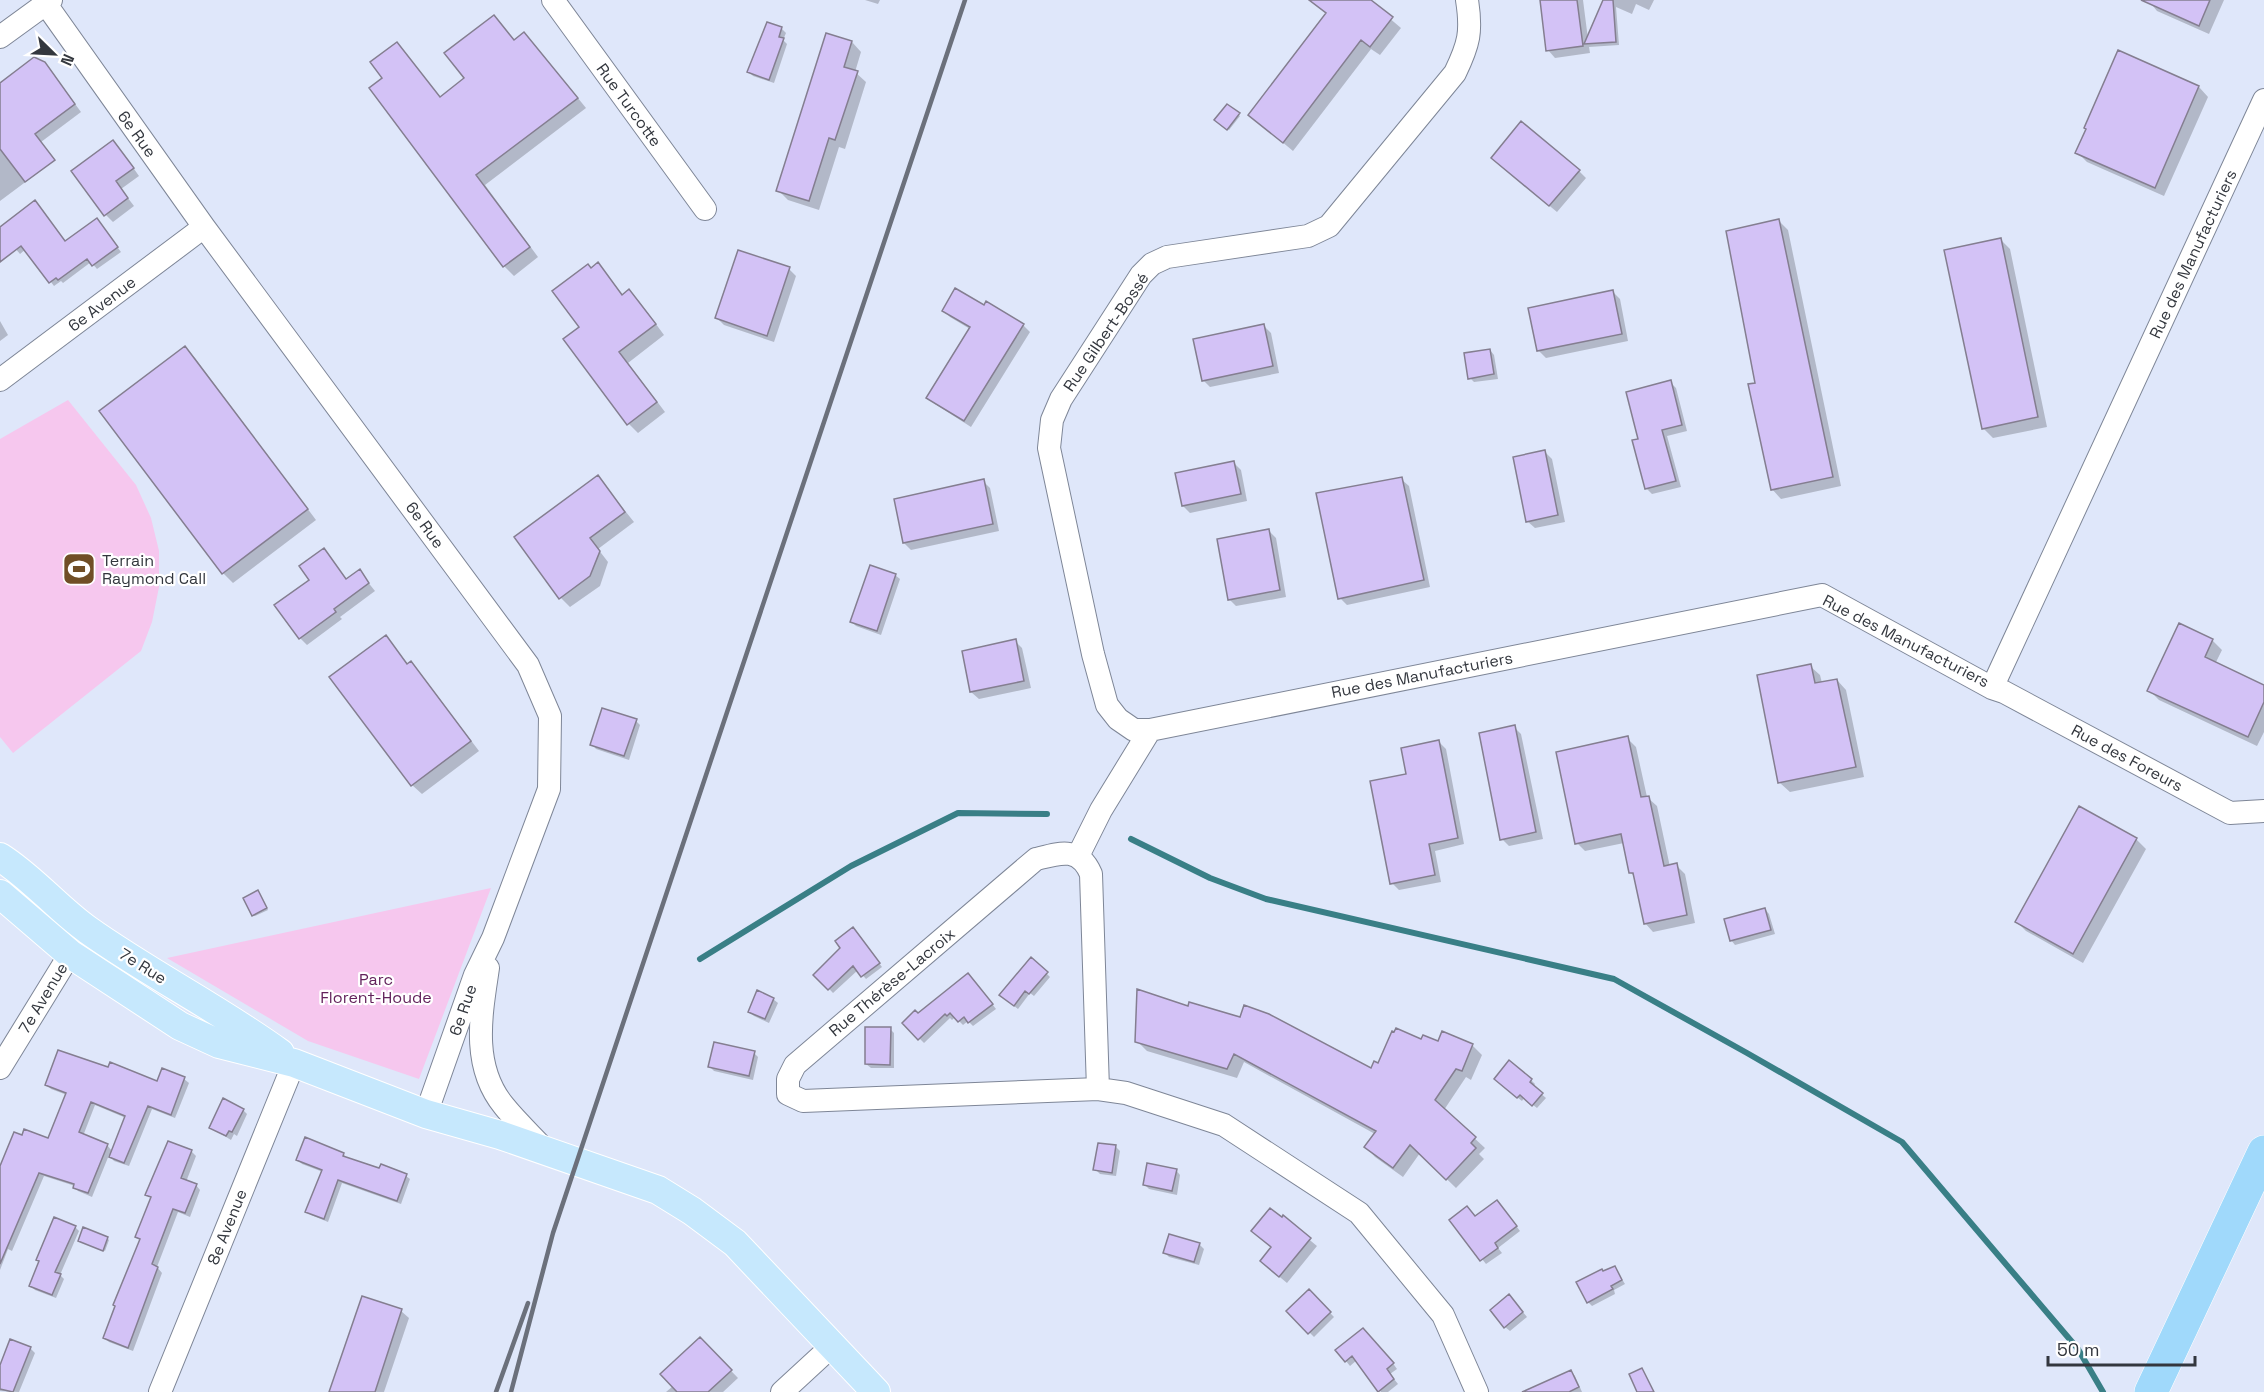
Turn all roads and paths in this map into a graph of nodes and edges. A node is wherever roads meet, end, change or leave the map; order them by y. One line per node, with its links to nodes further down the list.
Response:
1 (553, 0): 6 (street, Rue Turcotte)
2 (1467, 0): 10 (street, Rue Gilbert-Bossé)
3 (46, 1): 4 (street); 7 (street, 6e Rue)
4 (0, 37)
5 (2264, 100): 9 (street, Rue des Manufacturiers)
6 (705, 209)
7 (204, 227): 8 (street, 6e Avenue); 17 (street, 6e Rue)
8 (0, 380)
9 (1992, 688): 11 (street, Rue des Manufacturiers); 12 (street, Rue des Foreurs)
10 (1107, 705): 11 (street, Rue des Manufacturiers)
11 (1150, 730): 13 (street)
12 (2264, 811)
13 (1078, 856): 21 (street); 21 (street, Rue Thérèse-Lacroix)
14 (0, 857): 16 (main road, 7e Rue)
15 (0, 894): 18 (main road, 7e Rue)
16 (86, 928): 18 (street, 7e Avenue); 19 (main road, 7e Rue)
17 (493, 938): 22 (street, 6e Rue); 23 (street)
18 (70, 954): 19 (main road, 7e Rue); 20 (street, 7e Avenue)
19 (294, 1063): 22 (main road, 7e Rue); 26 (street, 8e Avenue)
20 (0, 1068)
21 (1098, 1089): 29 (street, Rue Thérèse-Lacroix)
22 (426, 1114): 23 (main road, 7e Rue)
23 (546, 1151): 25 (main road, 7e Rue)
24 (2264, 1152): 30 (highway)
25 (832, 1346): 27 (street); 28 (main road, 7e Rue)
26 (160, 1392)
27 (782, 1392)
28 (876, 1392)
29 (1477, 1392)
30 (2151, 1392)

